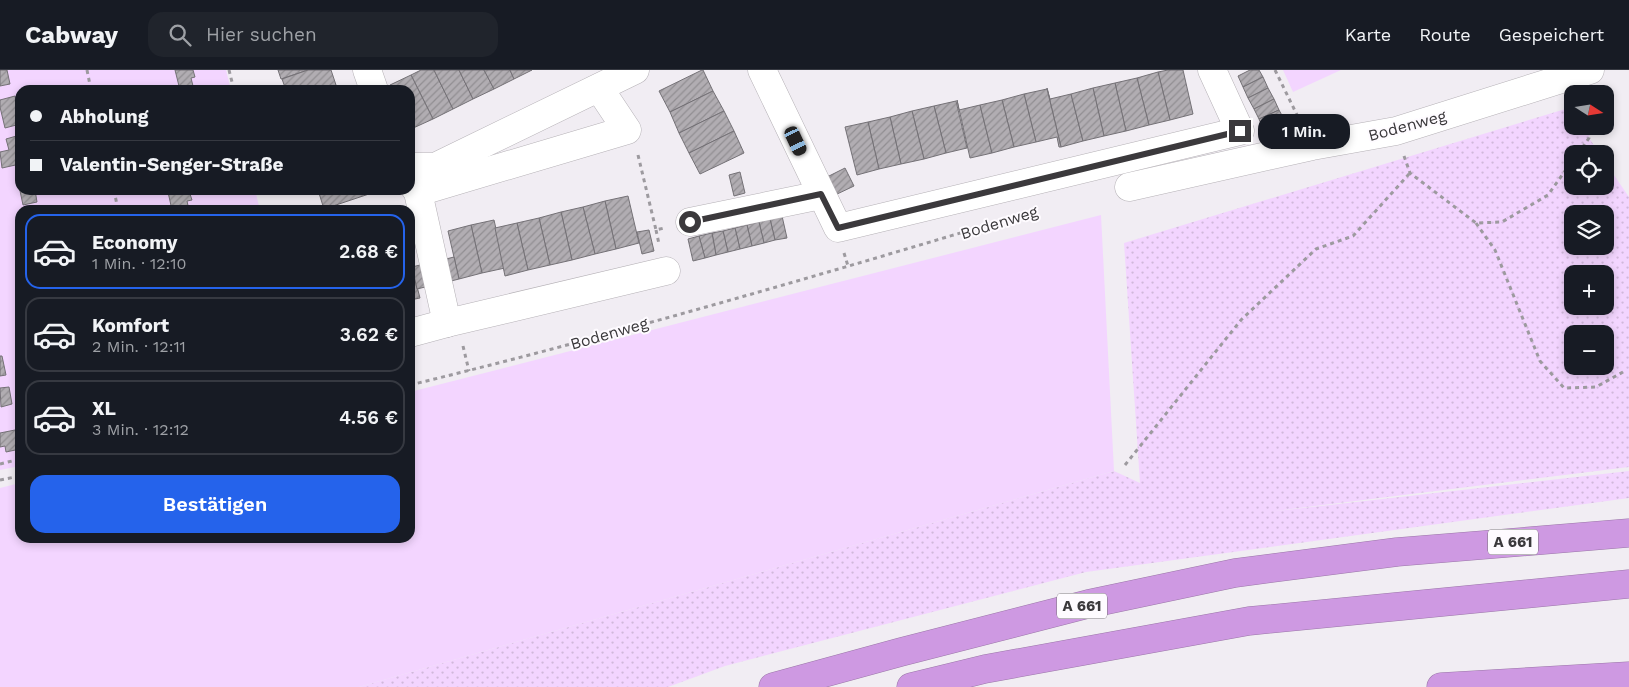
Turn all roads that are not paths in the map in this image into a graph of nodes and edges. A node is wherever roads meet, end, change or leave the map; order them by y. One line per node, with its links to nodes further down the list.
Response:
1 (367, 70): 6 (street)
2 (635, 70): 7 (street)
3 (762, 70): 12 (street)
4 (1212, 70): 12 (street)
5 (1590, 70): 10 (street, Bodenweg)
6 (372, 85)
7 (599, 88): 8 (street); 9 (street)
8 (415, 179)
9 (415, 180)
10 (1129, 187)
11 (415, 188): 15 (street)
12 (821, 194): 13 (street)
13 (690, 222)
14 (666, 271): 15 (street)
15 (447, 324): 16 (street)
16 (415, 332)
17 (1629, 533): 20 (highway, A 661)
18 (1629, 584): 21 (highway)
19 (1629, 676): 22 (highway)
20 (773, 687)
21 (911, 687)
22 (1441, 687)

